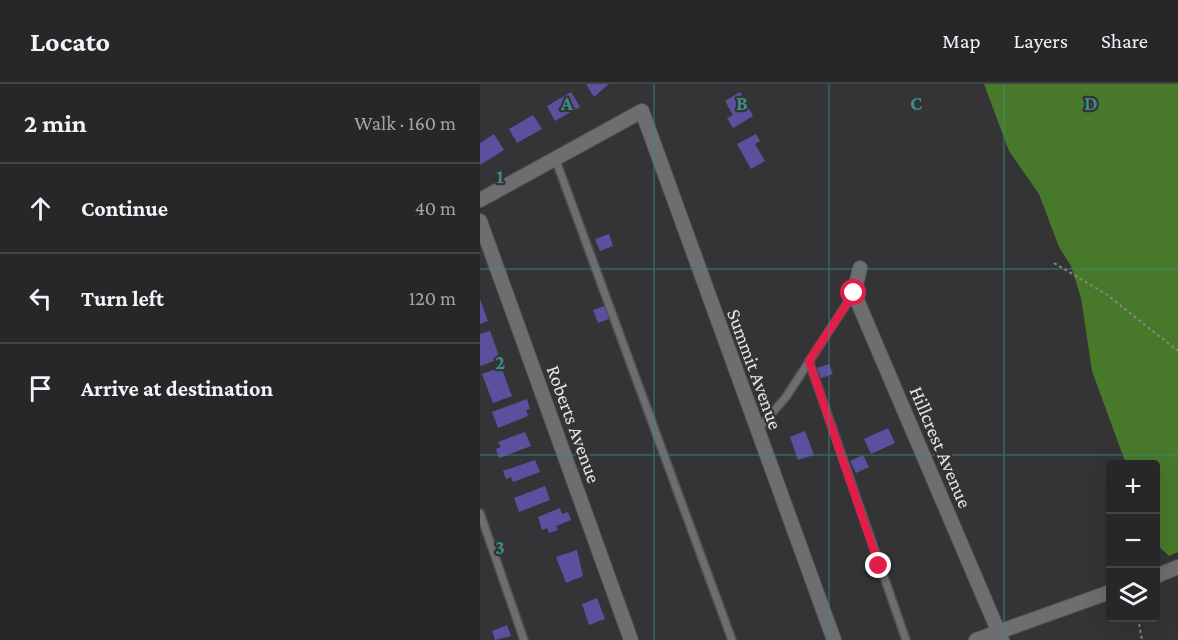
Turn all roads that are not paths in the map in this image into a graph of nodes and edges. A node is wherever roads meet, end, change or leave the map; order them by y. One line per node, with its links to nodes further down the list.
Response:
1 (555, 158): 2 (street); 7 (street, Summit Avenue); 15 (lane)
2 (480, 200)
3 (480, 221): 14 (street, Roberts Avenue)
4 (860, 268): 5 (street)
5 (854, 293): 6 (lane); 12 (street, Hillcrest Avenue)
6 (809, 361): 7 (lane); 17 (lane)
7 (757, 431): 16 (street, Summit Avenue)
8 (480, 513): 13 (lane)
9 (1178, 567): 10 (street)
10 (1160, 574)
11 (1106, 594): 12 (street)
12 (1000, 636): 18 (street)
13 (524, 640)
14 (631, 640)
15 (732, 640)
16 (834, 640)
17 (906, 640)
18 (976, 640)

